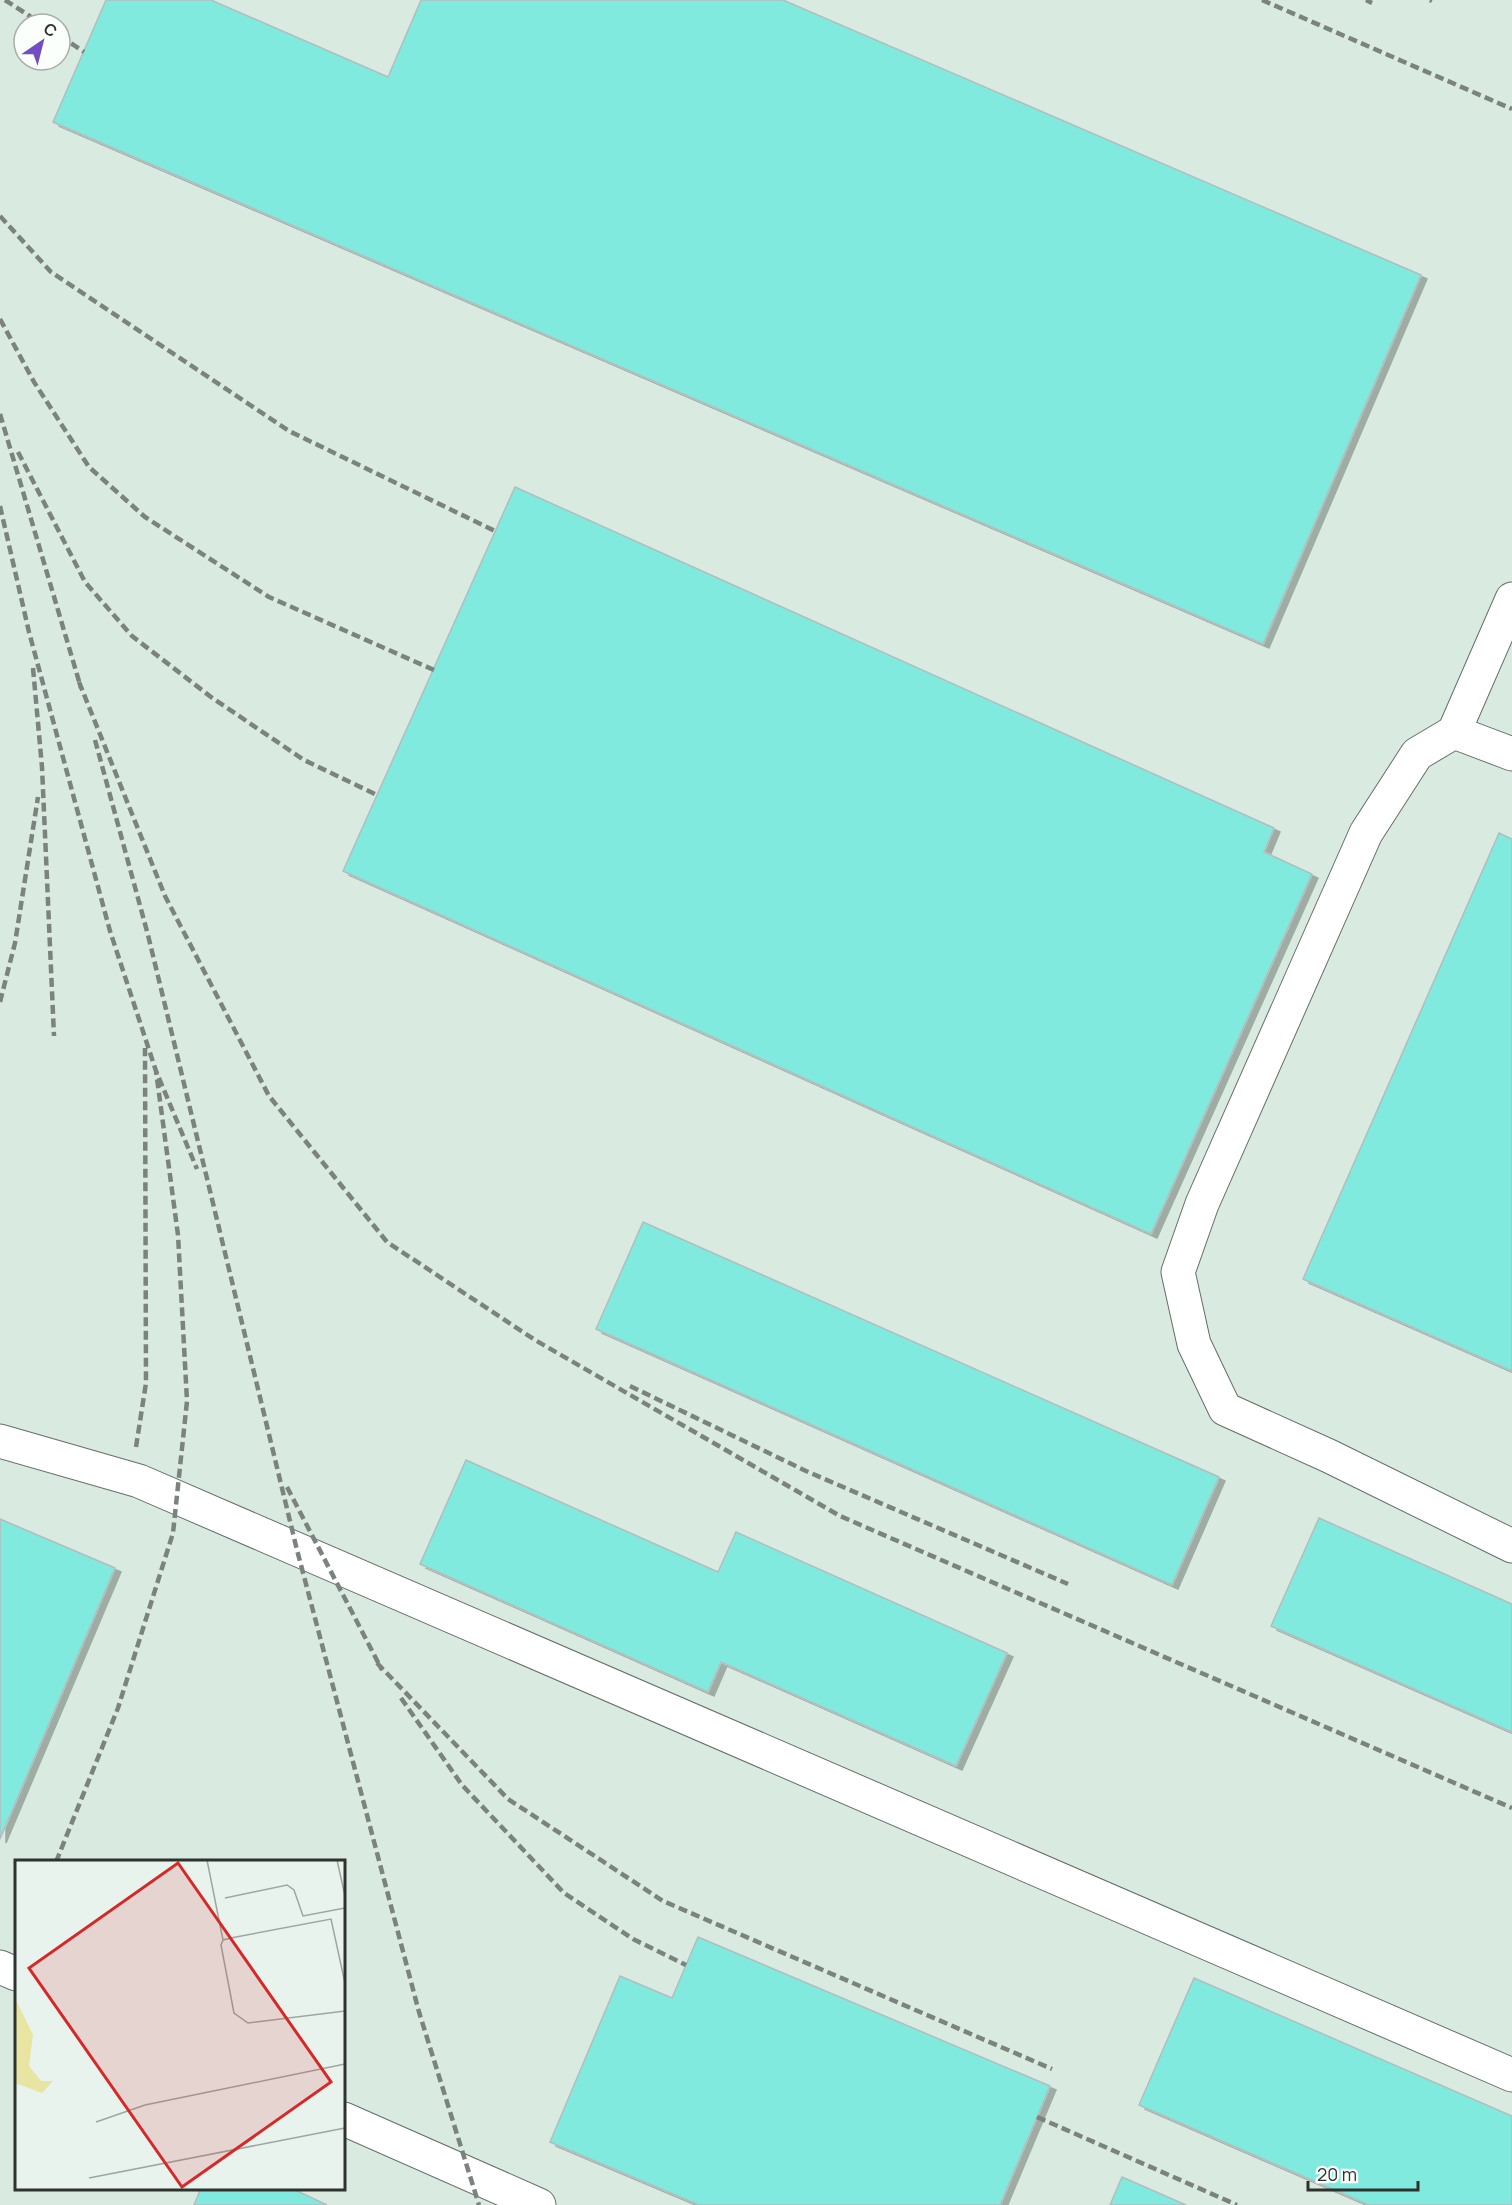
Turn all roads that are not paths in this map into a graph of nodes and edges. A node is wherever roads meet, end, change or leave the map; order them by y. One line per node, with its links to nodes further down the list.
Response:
1 (1512, 599): 2 (lane)
2 (1454, 732): 3 (lane); 5 (lane)
3 (1512, 754)
4 (0, 1441): 8 (lane)
5 (1512, 1546)
6 (0, 1967): 7 (lane)
7 (15, 1974)
8 (1512, 2075)
9 (345, 2119): 10 (lane)
10 (539, 2205)

